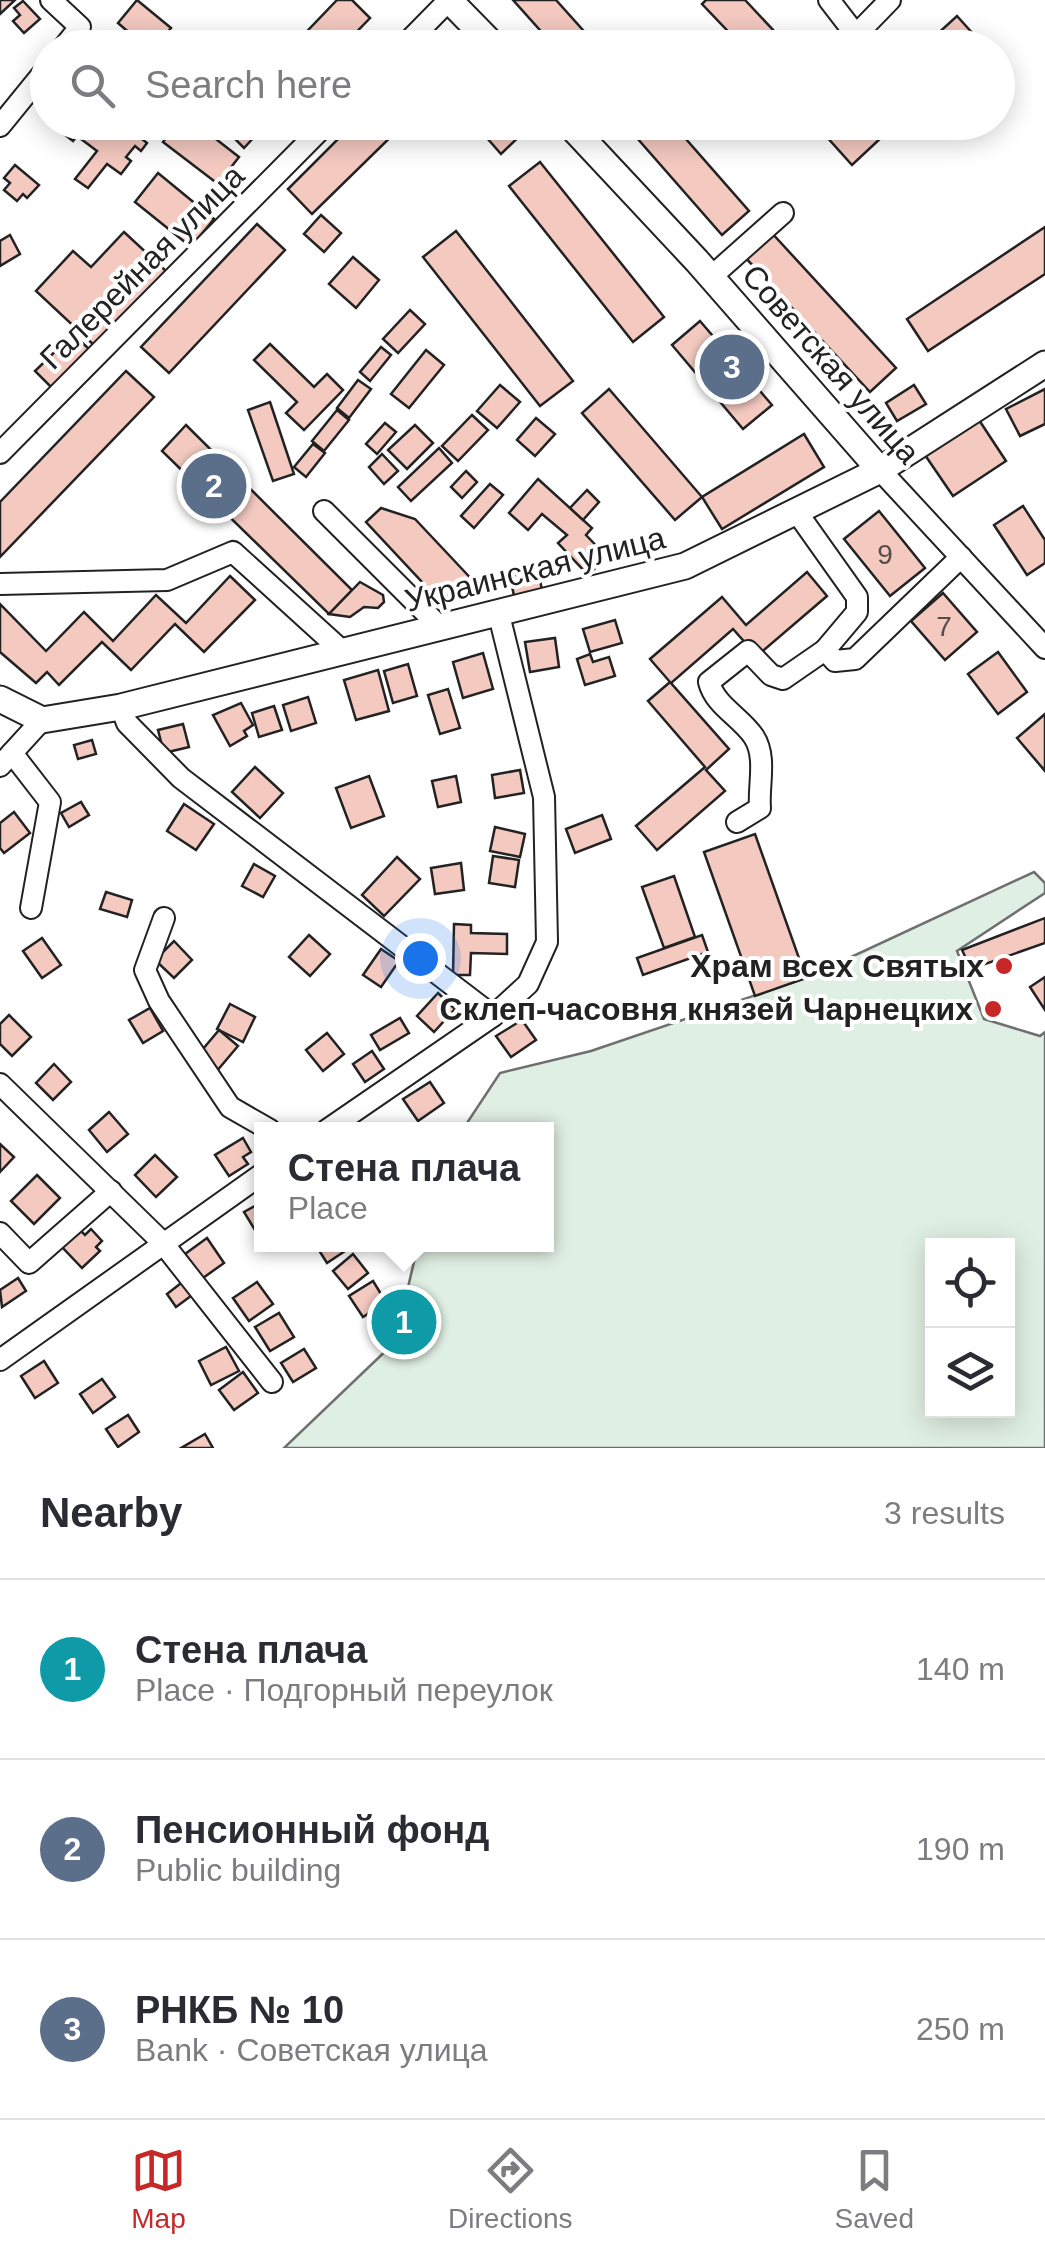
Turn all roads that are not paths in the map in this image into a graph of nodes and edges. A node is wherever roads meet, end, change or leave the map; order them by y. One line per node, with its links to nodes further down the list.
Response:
1 (52, 0): 5 (street)
2 (449, 0): 6 (street); 7 (main road)
3 (829, 0): 8 (street)
4 (890, 0): 9 (street)
5 (78, 30)
6 (420, 30)
7 (478, 30)
8 (852, 30)
9 (861, 30)
10 (30, 89): 11 (street)
11 (0, 126)
12 (310, 140): 17 (street, Галерейная улица)
13 (584, 140): 15 (main road, Советская улица)
14 (783, 213): 15 (street)
15 (711, 276): 18 (main road, Советская улица)
16 (1045, 364): 18 (main road, Украинская улица)
17 (0, 454)
18 (880, 470): 20 (main road, Украинская улица); 21 (street, Советская улица)
19 (324, 511): 24 (street)
20 (796, 511): 23 (main road, Украинская улица); 27 (street)
21 (961, 557): 25 (street, Советская улица); 27 (street)
22 (0, 584): 26 (street)
23 (498, 611): 24 (main road, Украинская улица); 35 (street)
24 (439, 626): 26 (main road, Украинская улица)
25 (1045, 648)
26 (341, 650): 29 (main road, Украинская улица)
27 (825, 650): 32 (street)
28 (0, 699): 30 (main road)
29 (121, 707): 30 (main road, Украинская улица); 35 (street)
30 (42, 720): 31 (street)
31 (6, 759): 33 (street)
32 (738, 822)
33 (31, 908)
34 (164, 918): 37 (street)
35 (493, 1016): 38 (street)
36 (0, 1084): 40 (street)
37 (256, 1122)
38 (338, 1122)
39 (254, 1179): 42 (street)
40 (111, 1191): 41 (street); 42 (street)
41 (0, 1233)
42 (162, 1242): 43 (street); 44 (street)
43 (0, 1360)
44 (272, 1382)

